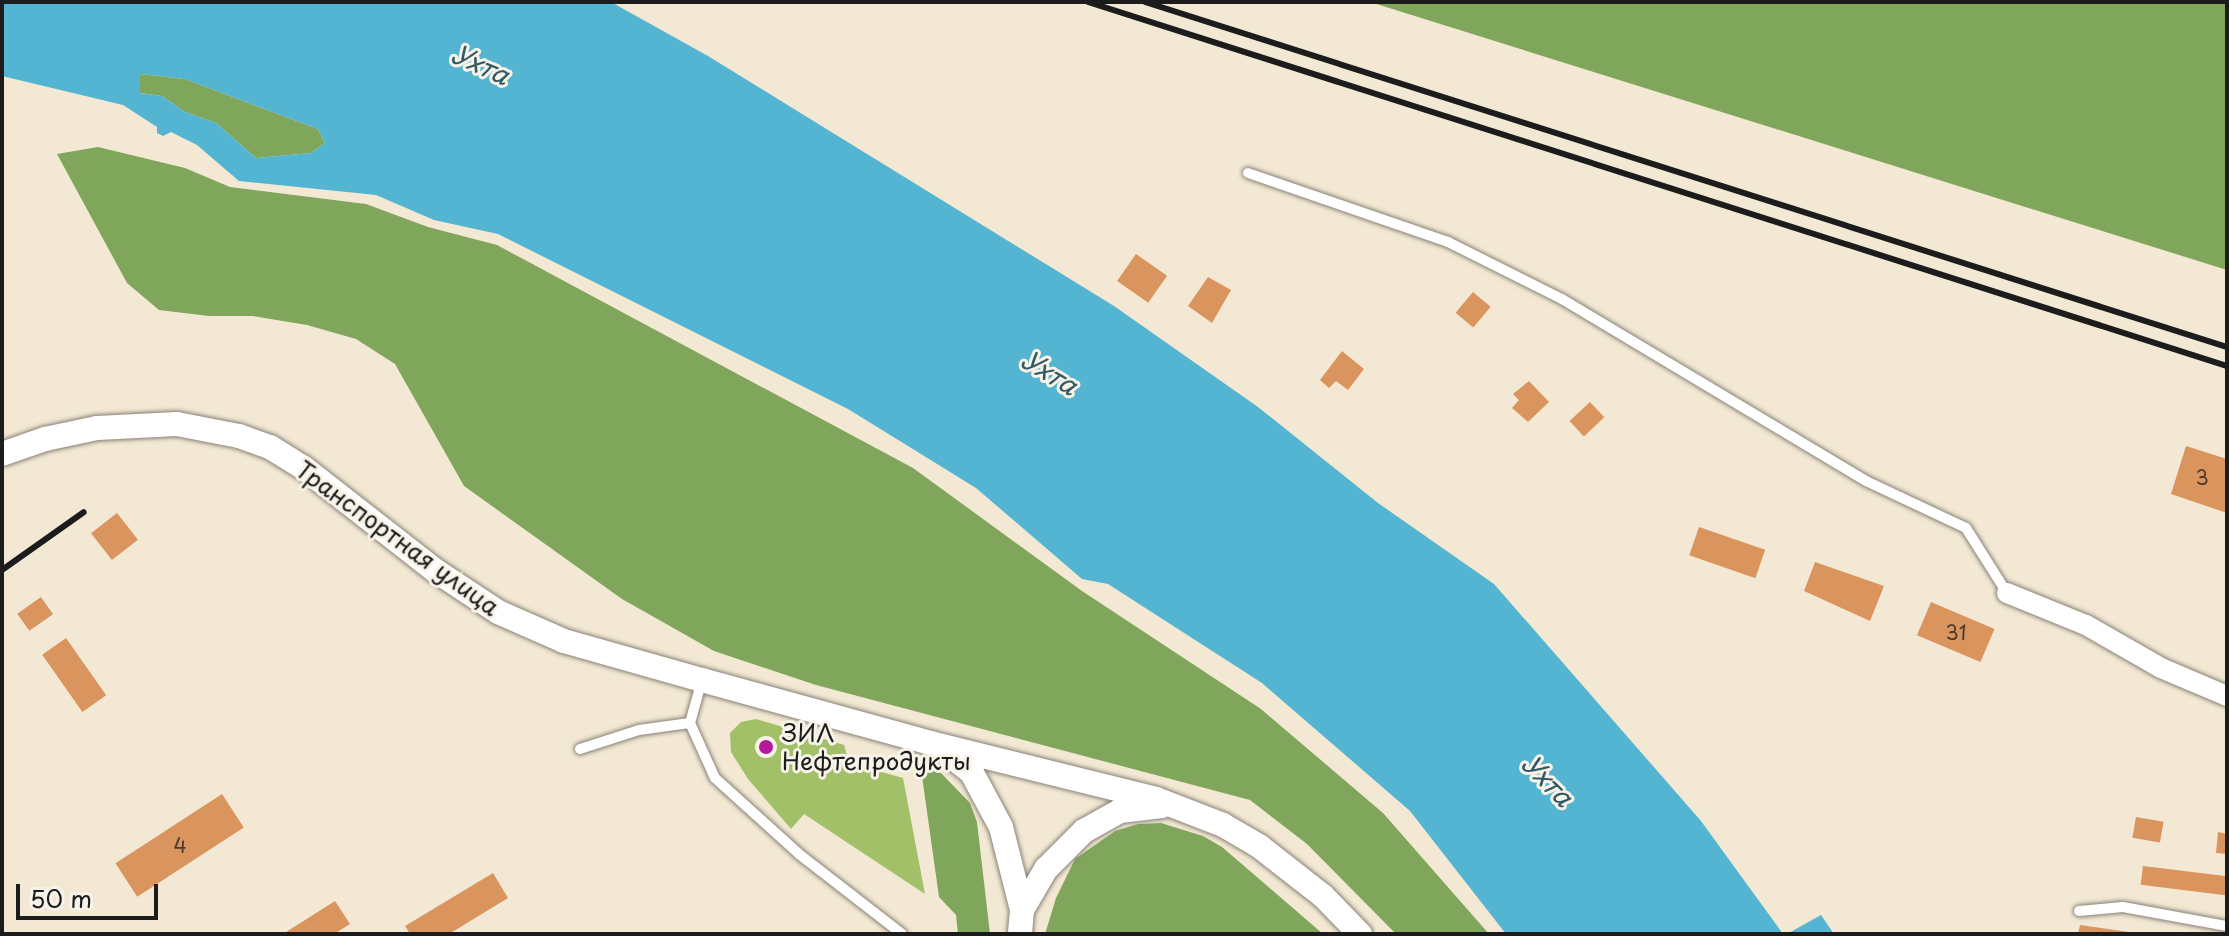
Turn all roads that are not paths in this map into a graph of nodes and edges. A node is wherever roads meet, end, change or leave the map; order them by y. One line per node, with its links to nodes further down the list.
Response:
1 (1248, 173): 3 (lane)
2 (2, 454): 4 (street, Транспортная улица)
3 (2007, 593): 5 (street)
4 (702, 680): 6 (lane); 7 (street, Транспортная улица)
5 (2227, 696)
6 (690, 723): 8 (lane); 13 (lane)
7 (930, 743): 9 (street, Транспортная улица); 11 (street)
8 (580, 749)
9 (1185, 810): 11 (street); 14 (street, Транспортная улица)
10 (2079, 911): 12 (lane)
11 (1021, 922)
12 (2227, 926)
13 (902, 934)
14 (1360, 934)

